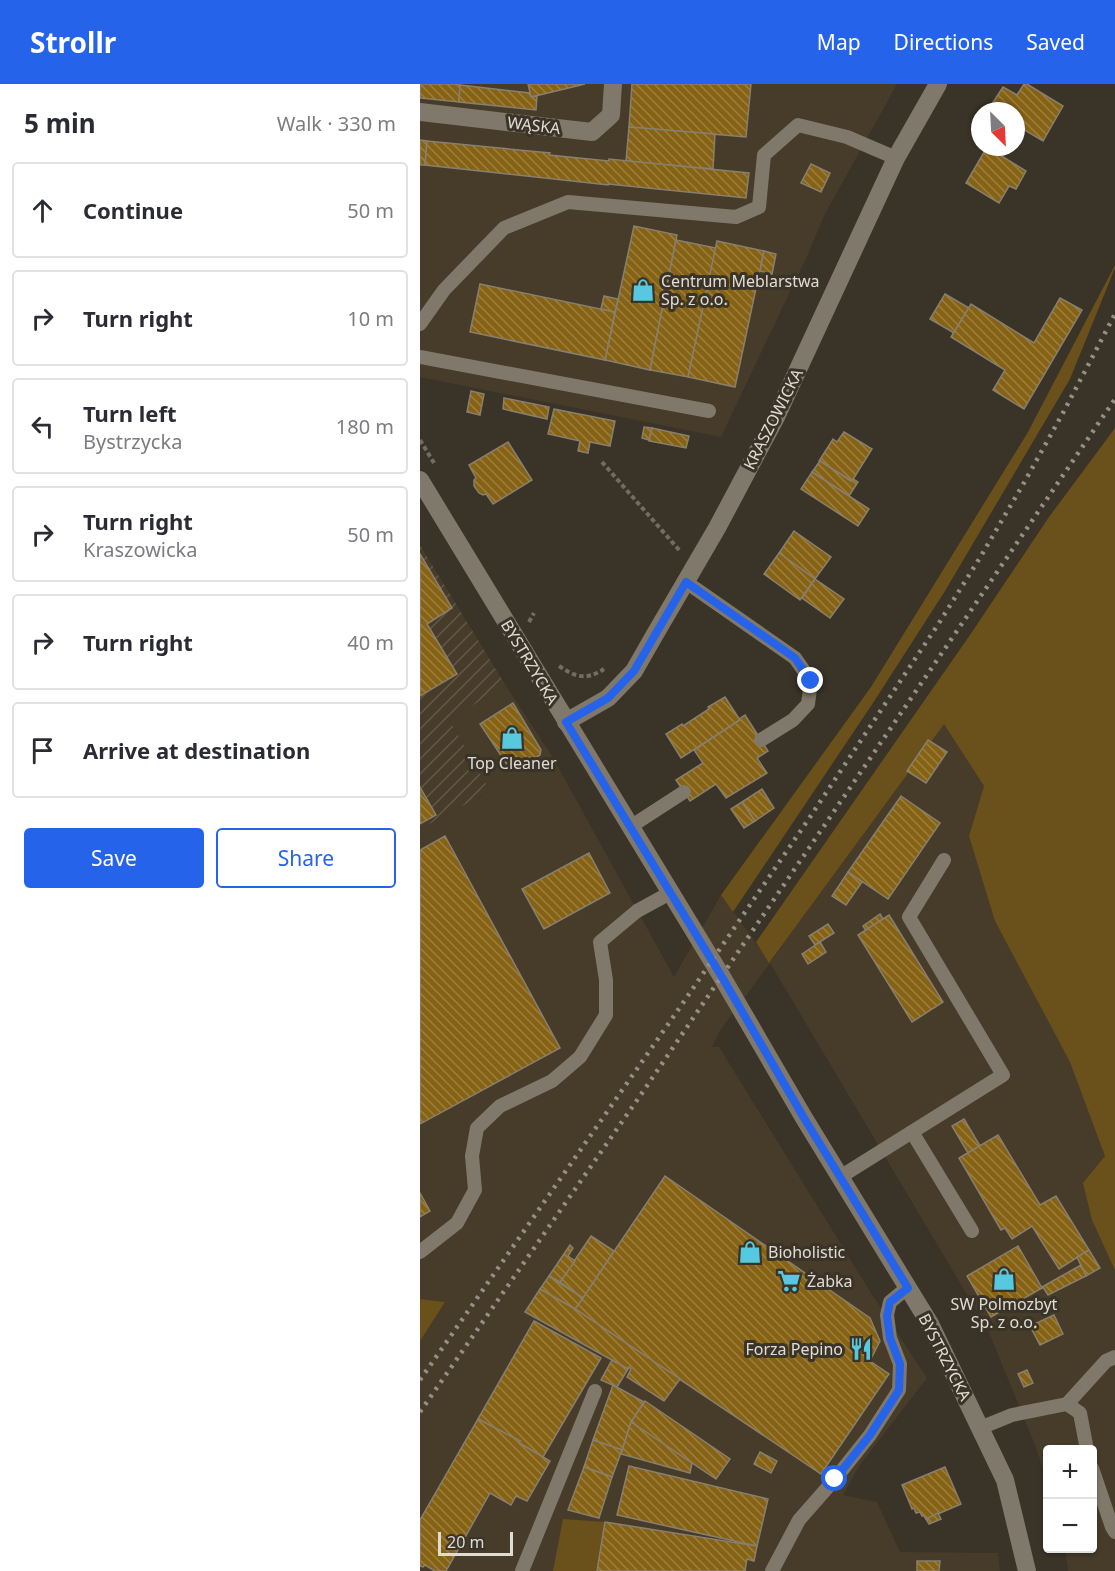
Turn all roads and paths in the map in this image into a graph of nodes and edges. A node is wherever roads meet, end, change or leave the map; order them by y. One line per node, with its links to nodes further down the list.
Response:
1 (613, 84): 3 (street, WĄSKA)
2 (938, 84): 4 (street, KRASZOWICKA)
3 (420, 112)
4 (896, 158): 5 (lane); 13 (street, KRASZOWICKA)
5 (420, 324)
6 (420, 357): 7 (lane)
7 (709, 411)
8 (602, 462): 11 (path)
9 (420, 480): 16 (street, BYSTRZYCKA)
10 (686, 542): 11 (path)
11 (680, 551): 12 (path)
12 (675, 560)
13 (686, 582): 16 (street, KRASZOWICKA); 17 (lane)
14 (558, 665): 15 (path)
15 (608, 665)
16 (566, 722): 19 (street, BYSTRZYCKA)
17 (761, 740)
18 (684, 792): 19 (lane)
19 (630, 827): 21 (street, BYSTRZYCKA)
20 (944, 860): 22 (lane)
21 (670, 893): 23 (street, BYSTRZYCKA); 25 (lane)
22 (912, 1132): 23 (lane); 24 (lane)
23 (840, 1177): 26 (street, BYSTRZYCKA)
24 (972, 1231)
25 (420, 1252)
26 (908, 1288): 30 (street, BYSTRZYCKA); 35 (lane)
27 (1115, 1357): 29 (lane)
28 (595, 1391): 34 (lane)
29 (1067, 1404): 30 (lane); 31 (lane)
30 (980, 1428): 36 (street, BYSTRZYCKA)
31 (1086, 1445)
32 (1097, 1483): 33 (lane)
33 (1115, 1532)
34 (522, 1571)
35 (772, 1571)
36 (1028, 1571)

